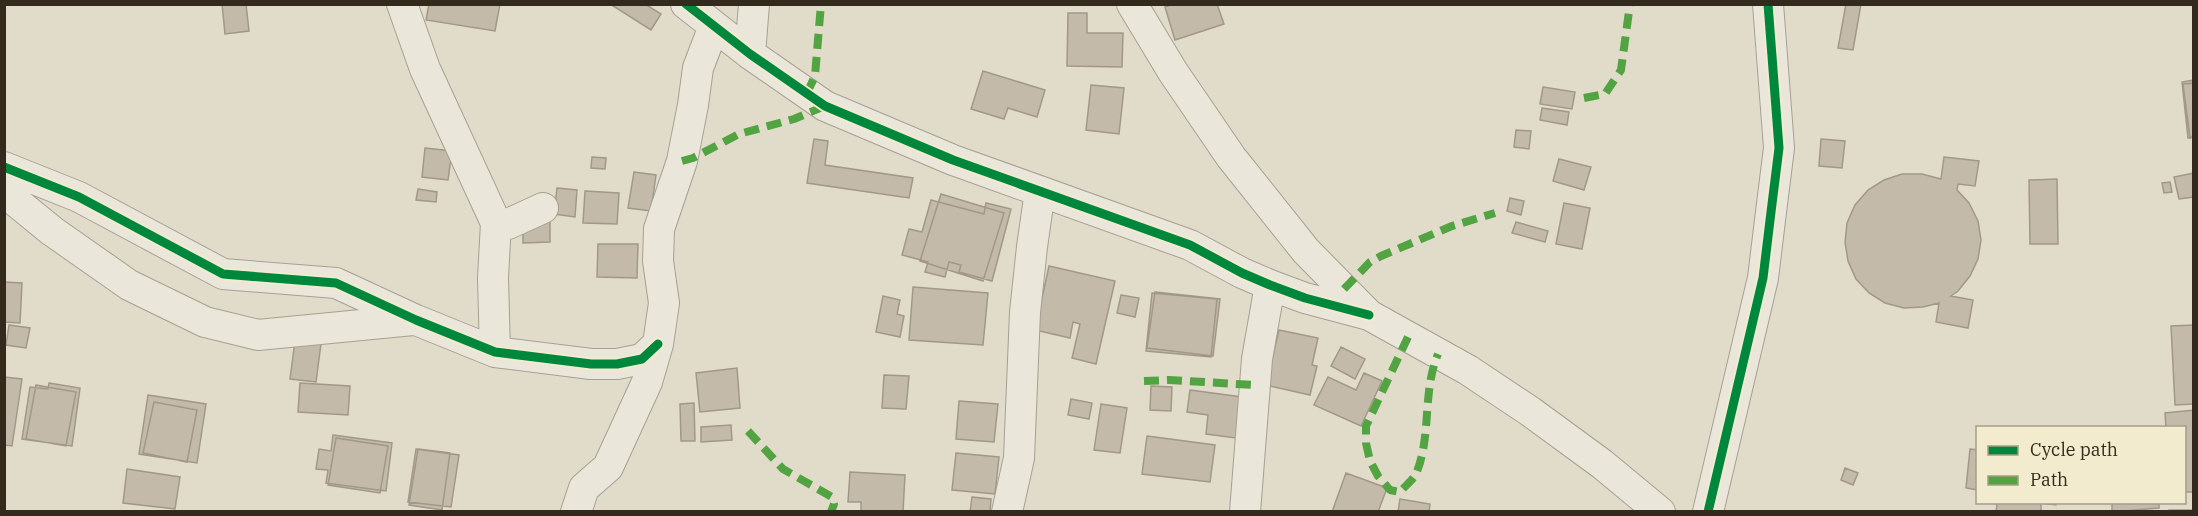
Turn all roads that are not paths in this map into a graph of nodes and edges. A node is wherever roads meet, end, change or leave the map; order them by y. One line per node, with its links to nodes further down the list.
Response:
1 (402, 4): 12 (street)
2 (686, 4): 6 (street)
3 (754, 4): 7 (street)
4 (1132, 4): 14 (street)
5 (1768, 4): 22 (street)
6 (714, 26): 7 (street); 16 (street)
7 (750, 54): 9 (street)
8 (4, 167): 15 (street)
9 (1040, 191): 13 (street); 19 (street)
10 (4, 192): 15 (street)
11 (543, 208): 12 (street)
12 (496, 223): 17 (street)
13 (1270, 285): 14 (street); 20 (street)
14 (1369, 315): 21 (street)
15 (416, 320): 17 (street)
16 (658, 344): 17 (street); 18 (street)
17 (495, 352)
18 (587, 504)
19 (1007, 512)
20 (1245, 512)
21 (1660, 512)
22 (1708, 512)

